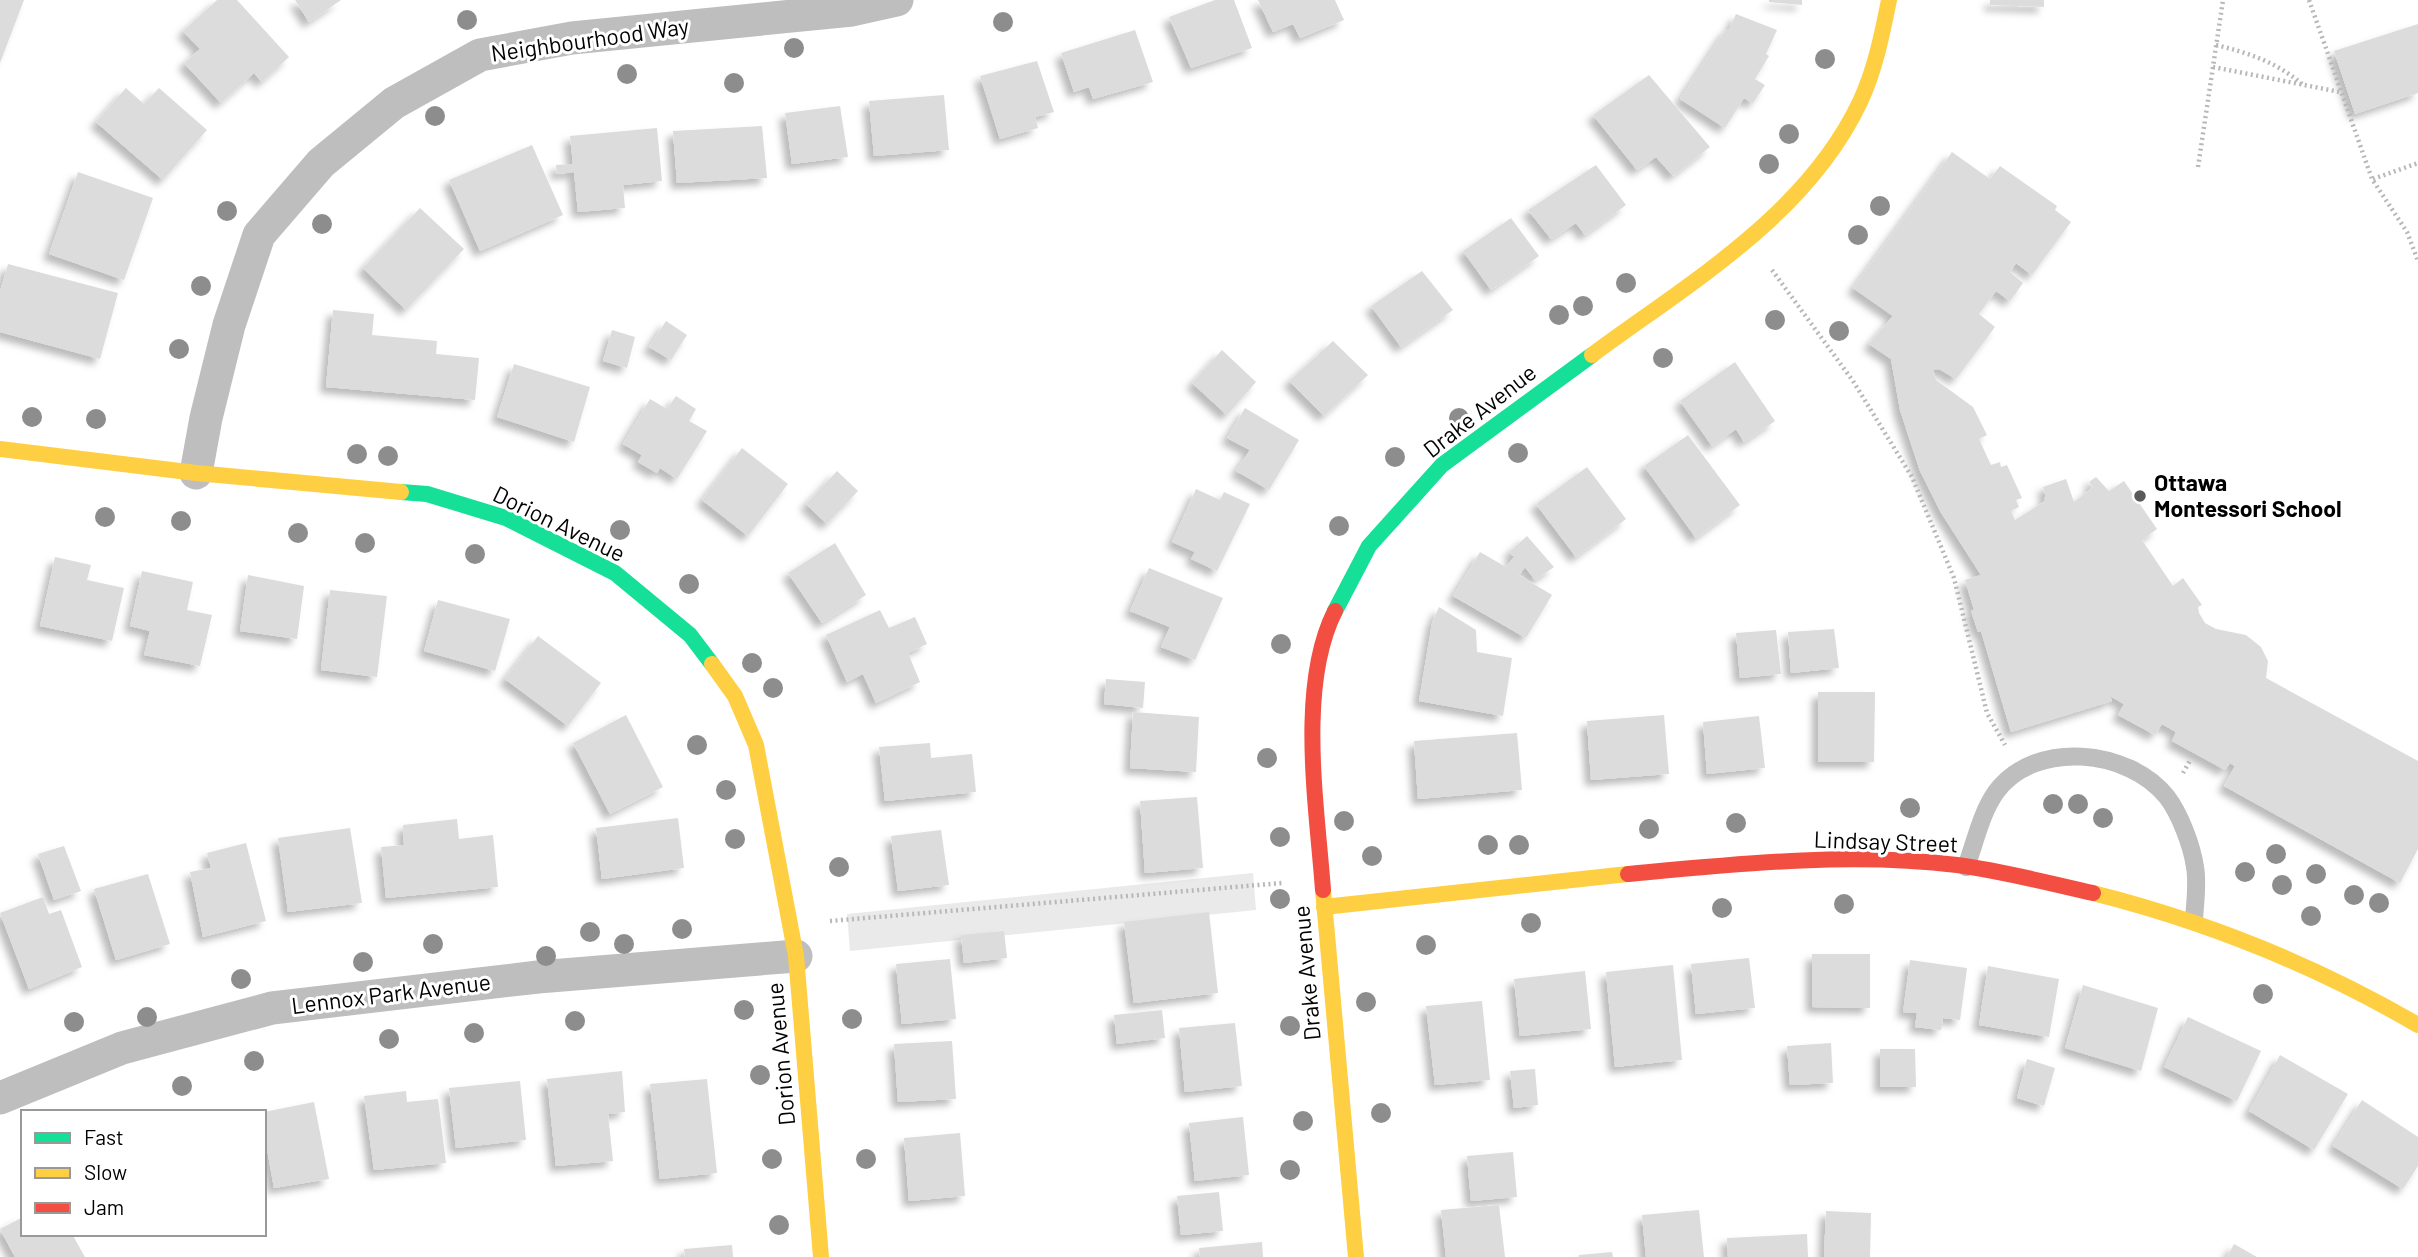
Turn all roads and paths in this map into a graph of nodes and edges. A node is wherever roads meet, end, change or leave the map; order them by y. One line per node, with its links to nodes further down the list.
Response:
1 (897, 0): 15 (street, Neighbourhood Way)
2 (1889, 0): 12 (street, Drake Avenue)
3 (2223, 0): 5 (path)
4 (2309, 0): 8 (path)
5 (2216, 45): 6 (path); 7 (path)
6 (2213, 67): 7 (path); 10 (path)
7 (2303, 85): 8 (path)
8 (2341, 92): 11 (path)
9 (2418, 163): 11 (path)
10 (2198, 167)
11 (2372, 179): 13 (path)
12 (1749, 239): 16 (path); 18 (street, Drake Avenue)
13 (2418, 261)
14 (0, 449): 15 (street, Dorion Avenue)
15 (196, 473): 21 (street, Dorion Avenue)
16 (2005, 745)
17 (1966, 867): 19 (street, Lindsay Street); 20 (street, Lindsay Street); 20 (lane)
18 (1322, 881): 19 (street, Drake Avenue); 21 (path)
19 (1324, 907): 25 (street, Drake Avenue)
20 (2194, 920): 22 (street, Lindsay Street)
21 (793, 940): 23 (street, Lennox Park Avenue); 24 (street, Dorion Avenue)
22 (2418, 1025)
23 (0, 1098)
24 (821, 1257)
25 (1356, 1257)

